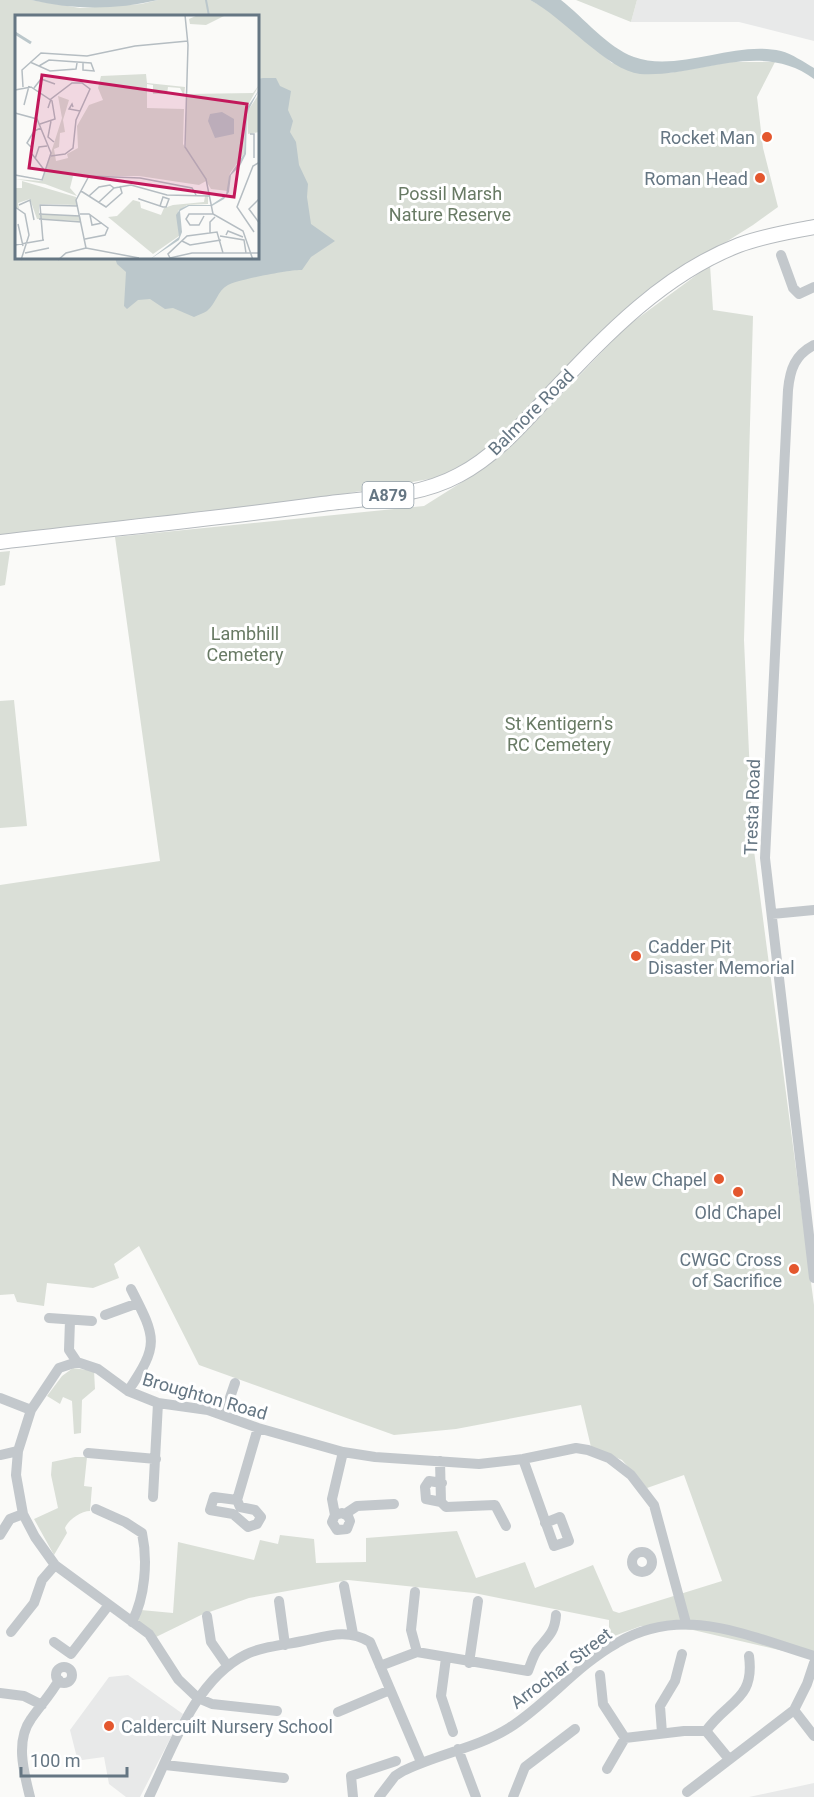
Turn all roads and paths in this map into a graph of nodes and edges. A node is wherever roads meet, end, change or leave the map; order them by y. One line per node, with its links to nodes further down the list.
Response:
1 (814, 227): 5 (main road, Balmore Road / A879)
2 (781, 255): 3 (street)
3 (814, 287)
4 (814, 345): 7 (street, Tresta Road)
5 (0, 542)
6 (814, 910): 7 (street)
7 (772, 914): 8 (street, Tresta Road)
8 (814, 1278)
9 (130, 1289): 10 (street)
10 (138, 1303): 11 (street); 17 (street)
11 (105, 1315)
12 (49, 1318): 13 (street)
13 (70, 1320): 14 (street); 15 (street)
14 (92, 1321)
15 (76, 1362): 17 (street, Broughton Road); 20 (street)
16 (235, 1383): 21 (street)
17 (128, 1391): 19 (street, Broughton Road)
18 (0, 1398): 20 (street)
19 (158, 1403): 21 (street, Broughton Road); 27 (street)
20 (32, 1410): 23 (street)
21 (224, 1415): 22 (street, Broughton Road)
22 (258, 1428): 24 (street, Broughton Road); 32 (street)
23 (18, 1451): 26 (street); 36 (street)
24 (343, 1452): 29 (street, Broughton Road); 34 (street)
25 (88, 1453): 27 (street)
26 (0, 1455)
27 (156, 1459): 31 (street)
28 (523, 1459): 29 (street, Broughton Road); 37 (street); 40 (street, Broughton Road)
29 (440, 1461): 30 (street)
30 (442, 1483): 33 (street); 33 (street)
31 (153, 1497)
32 (237, 1500)
33 (441, 1502): 38 (street)
34 (394, 1503)
35 (96, 1509): 50 (street)
36 (23, 1514): 39 (street); 42 (street)
37 (545, 1523)
38 (506, 1526)
39 (0, 1535)
40 (667, 1546): 41 (street); 51 (street, Broughton Road)
41 (648, 1555)
42 (55, 1565): 47 (street); 52 (street)
43 (344, 1587): 53 (street)
44 (416, 1592): 56 (street)
45 (279, 1600): 55 (street)
46 (478, 1601): 61 (street)
47 (108, 1606): 50 (street); 54 (street)
48 (556, 1615): 61 (street)
49 (207, 1616): 63 (street)
50 (132, 1622): 69 (street)
51 (686, 1623): 59 (street, Arrochar Street); 80 (street, Arrochar Street)
52 (11, 1632)
53 (353, 1634): 55 (street); 64 (street)
54 (54, 1642)
55 (285, 1645): 63 (street)
56 (417, 1652): 60 (street); 64 (street)
57 (682, 1654): 77 (street)
58 (749, 1656): 75 (street)
59 (814, 1656)
60 (446, 1658): 61 (street); 76 (street)
61 (469, 1663)
62 (814, 1663): 71 (street)
63 (227, 1665): 69 (street)
64 (380, 1666): 67 (street)
65 (600, 1675): 79 (street)
66 (59, 1680): 70 (street)
67 (390, 1690): 73 (street); 83 (street)
68 (0, 1693): 70 (street)
69 (198, 1698): 72 (street); 84 (street)
70 (42, 1705): 88 (street)
71 (794, 1710): 78 (street); 81 (street)
72 (278, 1711)
73 (338, 1712)
74 (575, 1729): 93 (street)
75 (706, 1731): 77 (street); 81 (street)
76 (453, 1732)
77 (662, 1733): 79 (street)
78 (814, 1736)
79 (625, 1738): 85 (street)
80 (458, 1749): 83 (street, Arrochar Street); 92 (street)
81 (729, 1760): 87 (street)
82 (396, 1761): 90 (street)
83 (421, 1762): 91 (street, Arrochar Street)
84 (165, 1765): 86 (street); 89 (street)
85 (608, 1769)
86 (284, 1778)
87 (687, 1792)
88 (30, 1797)
89 (149, 1797)
90 (353, 1797)
91 (379, 1797)
92 (476, 1797)
93 (513, 1797)

